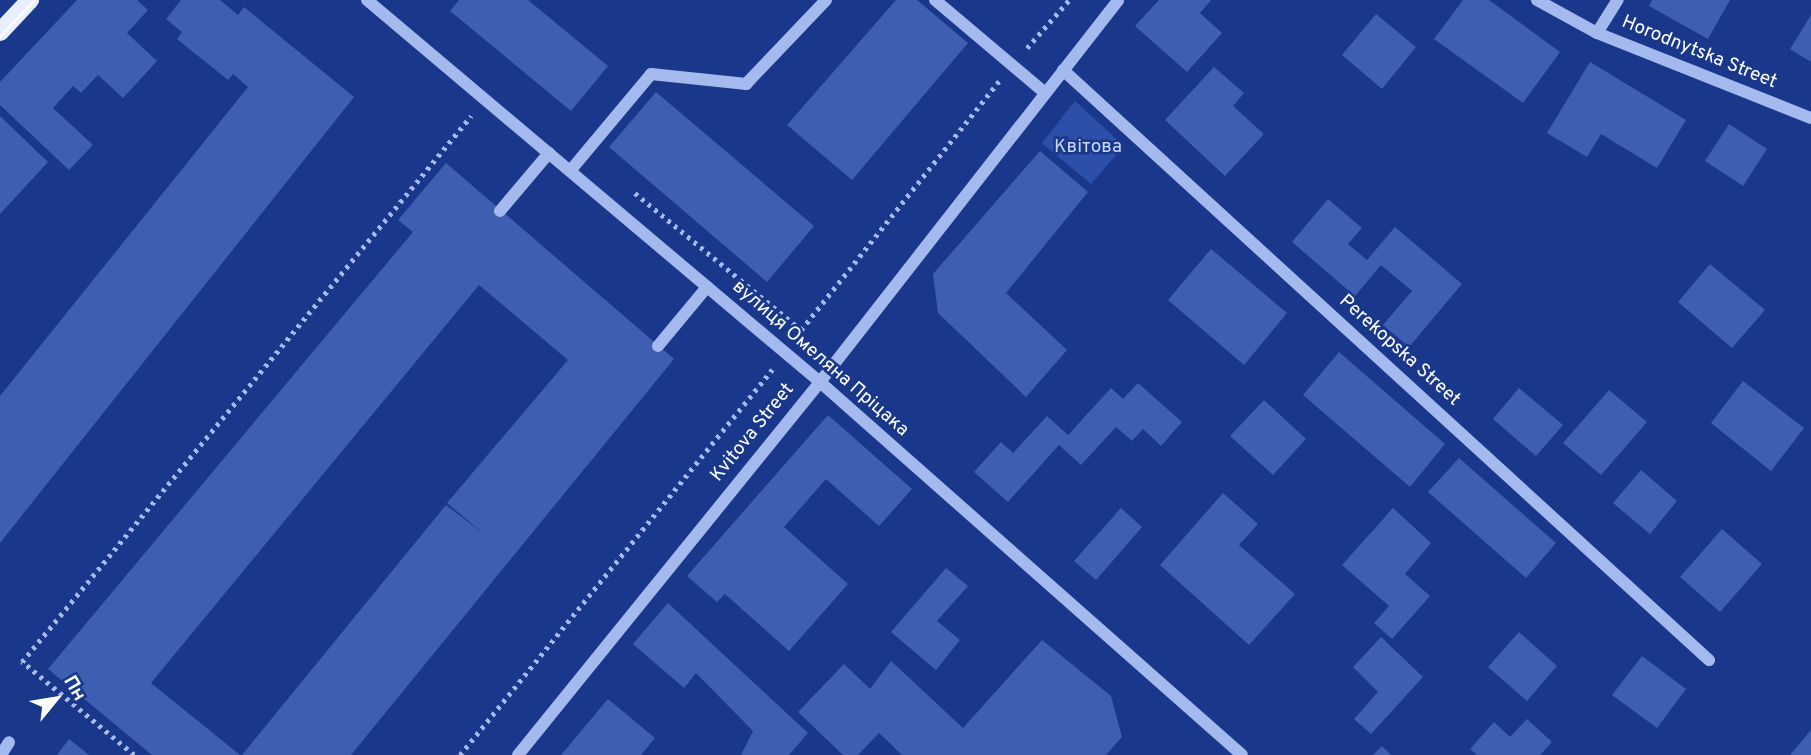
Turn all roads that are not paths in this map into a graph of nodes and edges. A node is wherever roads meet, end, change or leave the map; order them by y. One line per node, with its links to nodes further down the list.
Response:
1 (30, 0): 8 (main road)
2 (367, 0): 13 (street, вулиця Омеляна Пріцака)
3 (826, 0): 14 (street)
4 (935, 0): 11 (street)
5 (1118, 0): 10 (street, Kvitova Street)
6 (1536, 0): 9 (street, Horodnytska Street)
7 (1618, 0): 9 (street)
8 (2, 26)
9 (1597, 33): 12 (street, Horodnytska Street)
10 (1063, 70): 11 (street, Kvitova Street); 19 (street, Perekopska Street)
11 (1045, 93): 18 (street, Kvitova Street)
12 (1811, 118)
13 (546, 151): 14 (street, вулиця Омеляна Пріцака); 15 (street)
14 (570, 171): 16 (street, вулиця Омеляна Пріцака)
15 (500, 211)
16 (707, 287): 17 (street); 18 (street, вулиця Омеляна Пріцака)
17 (659, 346)
18 (820, 382): 22 (street, Kvitova Street); 23 (street, вулиця Омеляна Пріцака)
19 (1709, 660)
20 (9, 742): 21 (street)
21 (1, 755)
22 (519, 755)
23 (1241, 755)

